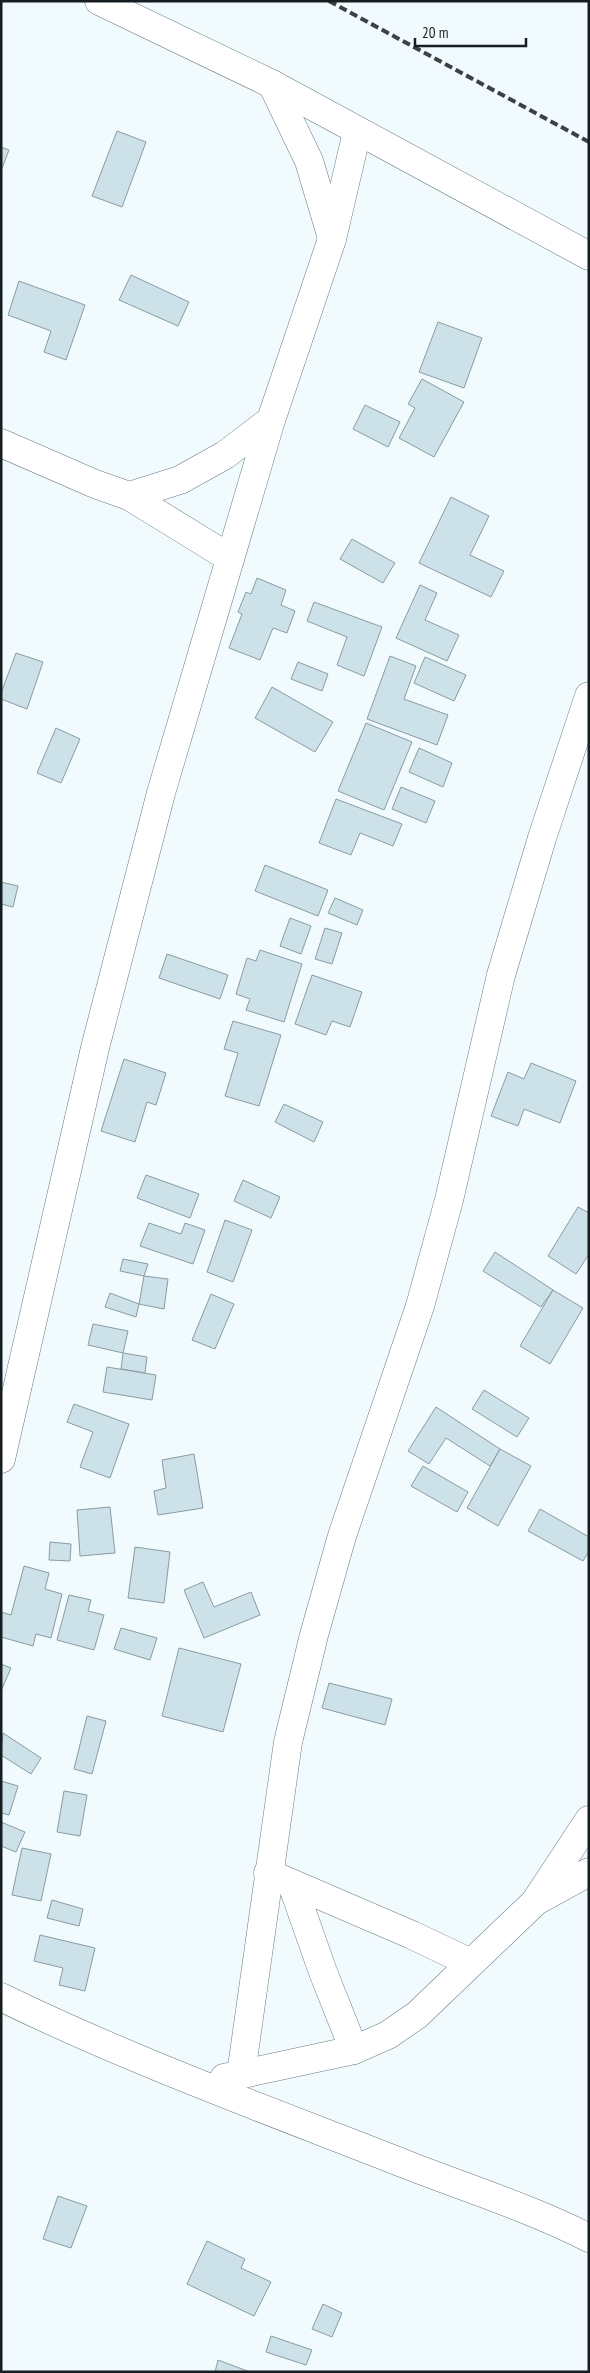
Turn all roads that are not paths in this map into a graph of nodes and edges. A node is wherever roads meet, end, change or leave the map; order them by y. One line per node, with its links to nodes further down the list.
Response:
1 (100, 1): 2 (street)
2 (272, 84): 3 (street); 4 (street)
3 (357, 132): 4 (street); 5 (street)
4 (332, 239): 6 (street)
5 (589, 256)
6 (271, 420): 8 (street); 9 (street)
7 (1, 443): 8 (street)
8 (129, 496): 9 (street)
9 (230, 558): 11 (street)
10 (589, 696): 14 (street)
11 (1, 1459)
12 (589, 1820): 15 (street)
13 (589, 1872): 15 (street)
14 (280, 1879): 16 (street); 18 (street); 19 (street)
15 (535, 1902): 16 (street)
16 (471, 1963): 18 (street)
17 (1, 1998): 20 (street)
18 (354, 2050): 19 (street)
19 (241, 2074): 20 (street)
20 (202, 2085): 21 (street)
21 (589, 2238)

